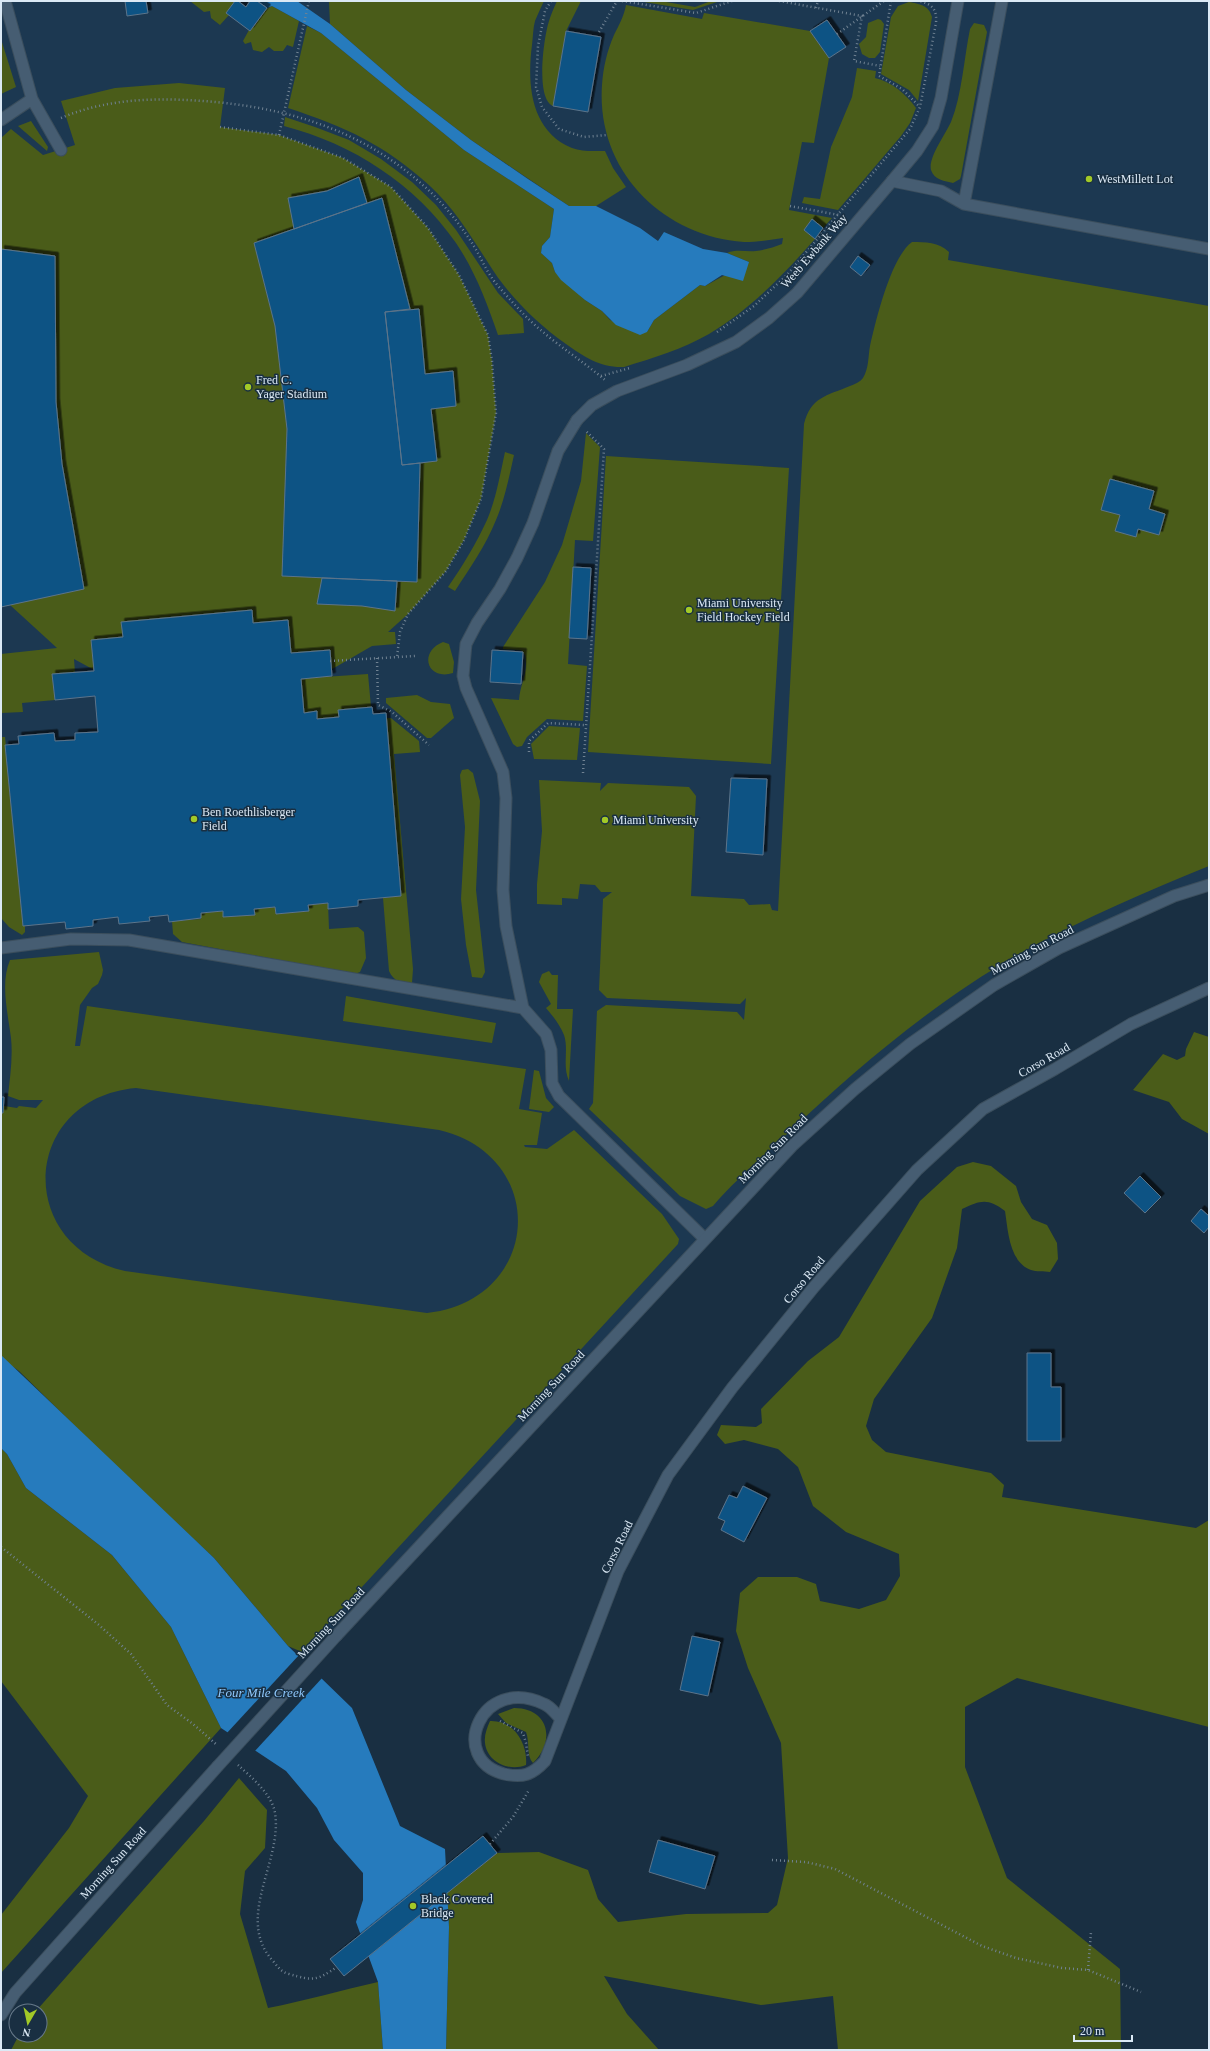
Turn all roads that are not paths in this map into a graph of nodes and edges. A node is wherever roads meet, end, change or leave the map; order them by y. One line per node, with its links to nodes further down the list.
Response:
1 (5, 1): 4 (street)
2 (958, 1): 7 (street, Weeb Ewbank Way)
3 (1002, 1): 8 (street)
4 (32, 99): 5 (street); 6 (street)
5 (1, 120)
6 (61, 150)
7 (892, 181): 8 (street); 13 (street, Weeb Ewbank Way)
8 (964, 204): 9 (street)
9 (1209, 249)
10 (1209, 885): 14 (street, Morning Sun Road)
11 (1, 948): 13 (street)
12 (1209, 988): 15 (street, Corso Road)
13 (523, 1008): 14 (street)
14 (705, 1240): 16 (street, Morning Sun Road, bridge)
15 (560, 1718): 15 (street, Corso Road)
16 (1, 2015)

